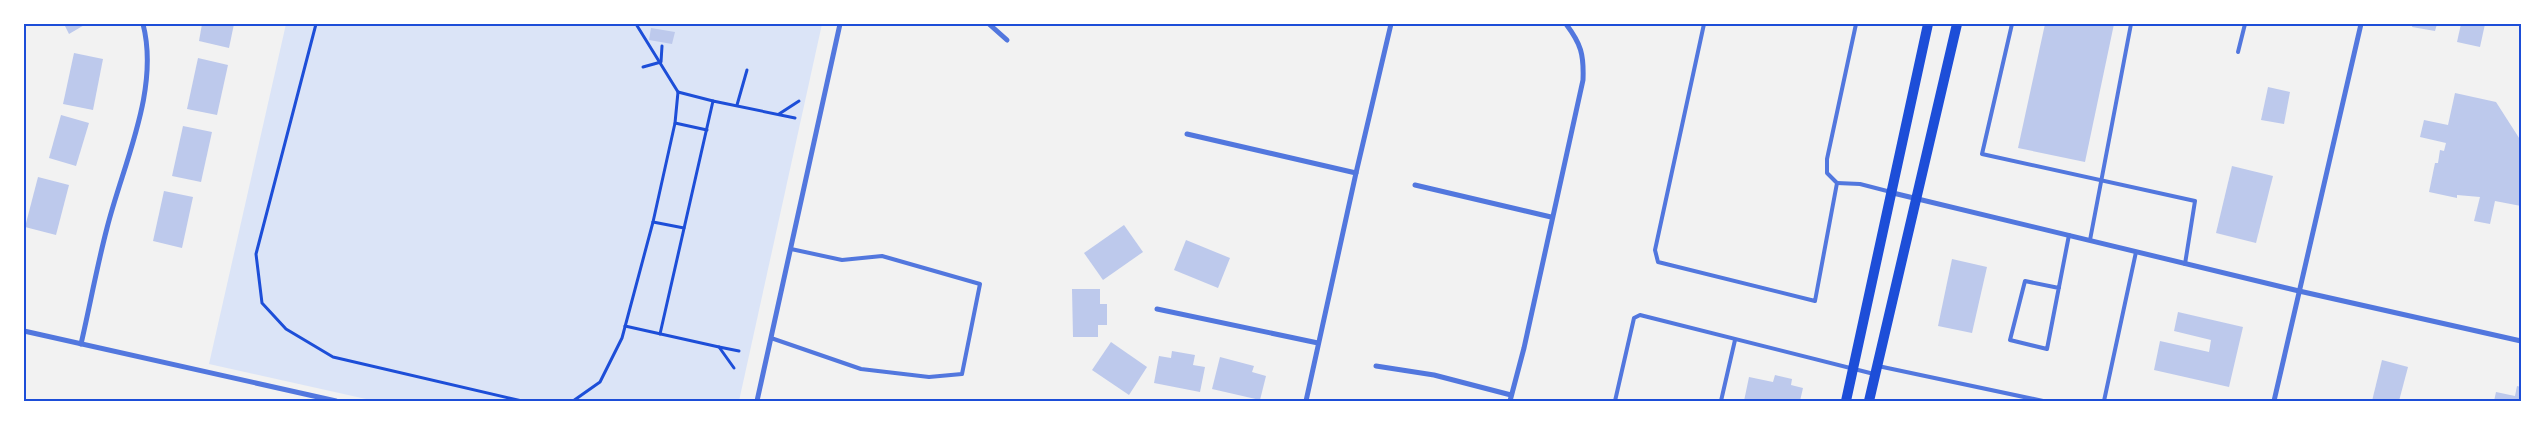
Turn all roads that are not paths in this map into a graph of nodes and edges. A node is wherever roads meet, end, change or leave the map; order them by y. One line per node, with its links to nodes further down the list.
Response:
1 (143, 24): 37 (street)
2 (840, 24): 26 (street)
3 (990, 24): 14 (street)
4 (1392, 24): 17 (street)
5 (1566, 24): 23 (street)
6 (1704, 24): 19 (lane)
7 (1856, 24): 19 (lane)
8 (1928, 24): 21 (main road)
9 (1957, 24): 22 (main road)
10 (2012, 24): 18 (lane)
11 (2130, 24): 18 (lane)
12 (2245, 24): 15 (lane)
13 (2361, 24): 30 (street)
14 (1006, 40)
15 (2238, 52)
16 (1187, 134): 17 (street)
17 (1356, 173): 36 (street)
18 (2101, 180): 25 (lane); 28 (lane)
19 (1837, 183): 21 (lane)
20 (1414, 185): 23 (street)
21 (1893, 193): 22 (street); 39 (main road)
22 (1915, 198): 24 (street); 40 (main road)
23 (1551, 217): 41 (street)
24 (2069, 235): 25 (street); 29 (lane)
25 (2090, 240): 27 (street)
26 (791, 249): 33 (street); 33 (lane)
27 (2136, 252): 28 (street); 53 (lane)
28 (2185, 264): 30 (street)
29 (2059, 288): 29 (lane)
30 (2299, 291): 35 (street); 54 (street)
31 (1157, 309): 36 (street)
32 (24, 331): 37 (street)
33 (771, 338): 44 (street)
34 (1735, 340): 39 (lane); 47 (lane); 48 (lane)
35 (2521, 341)
36 (1318, 343): 45 (street)
37 (81, 344): 43 (street)
38 (1376, 366): 41 (street)
39 (1853, 370): 40 (lane); 49 (main road)
40 (1877, 370): 42 (lane); 50 (main road)
41 (1511, 395): 46 (street)
42 (2014, 395): 51 (lane); 52 (lane)
43 (336, 401)
44 (757, 401)
45 (1306, 401)
46 (1510, 401)
47 (1616, 401)
48 (1721, 401)
49 (1846, 401)
50 (1869, 401)
51 (2018, 401)
52 (2043, 401)
53 (2104, 401)
54 (2274, 401)

